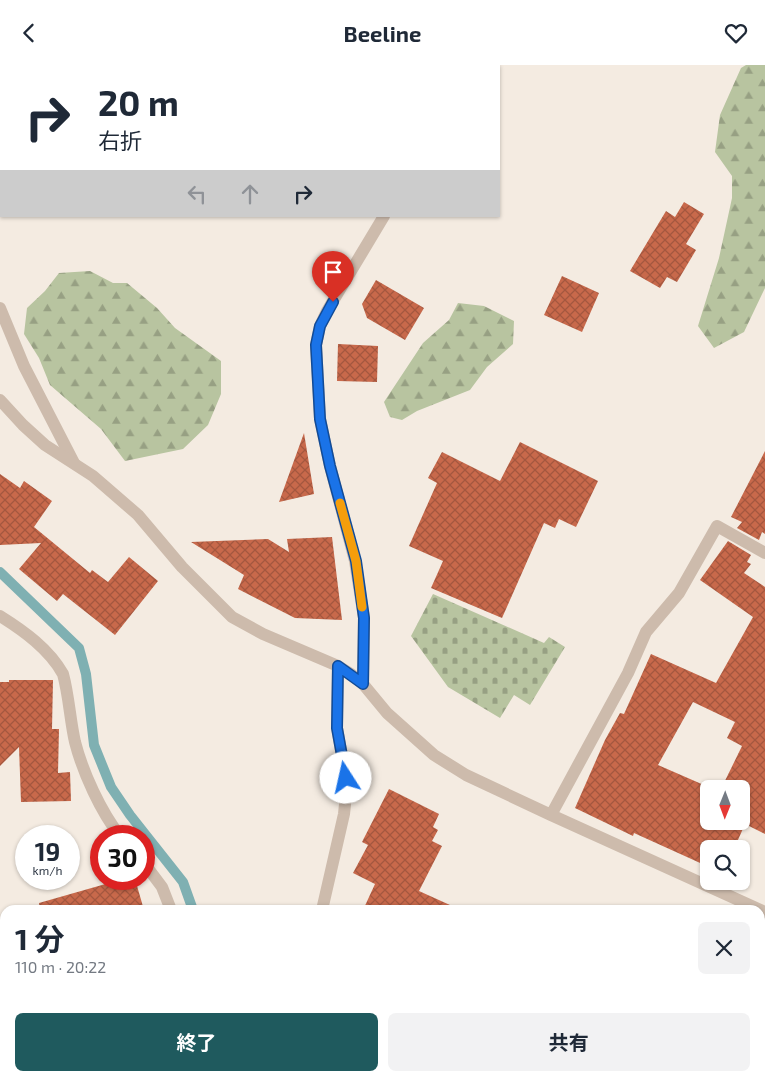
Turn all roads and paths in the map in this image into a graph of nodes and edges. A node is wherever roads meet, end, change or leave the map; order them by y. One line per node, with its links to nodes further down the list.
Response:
1 (383, 217): 8 (street)
2 (0, 308): 4 (street)
3 (0, 400): 4 (street)
4 (74, 463): 7 (street)
5 (765, 553): 9 (street)
6 (0, 616): 10 (street)
7 (338, 666): 8 (street); 13 (street)
8 (363, 684): 9 (street)
9 (551, 815): 14 (street)
10 (111, 825)
11 (155, 878): 12 (street)
12 (168, 905)
13 (323, 905)
14 (750, 905)

